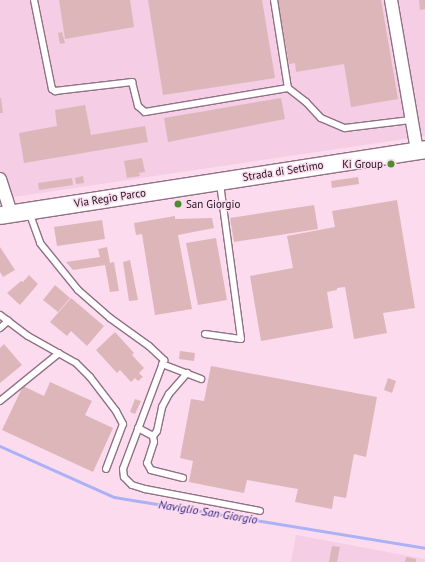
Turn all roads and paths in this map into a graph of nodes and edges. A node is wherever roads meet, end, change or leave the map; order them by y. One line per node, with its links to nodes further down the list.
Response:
1 (34, 0): 4 (lane)
2 (274, 0): 4 (lane)
3 (391, 0): 5 (street, Strada di Settimo)
4 (288, 88): 5 (lane)
5 (411, 120): 6 (street, Strada di Settimo)
6 (421, 150): 8 (street, Strada di Settimo)
7 (0, 179): 10 (street)
8 (219, 181): 9 (street, Via Regio Parco); 14 (lane)
9 (29, 210): 10 (street, Via Regio Parco); 16 (lane)
10 (6, 214)
11 (0, 316): 12 (lane)
12 (8, 321): 13 (lane); 15 (lane)
13 (0, 328)
14 (204, 334)
15 (59, 353): 19 (lane); 22 (lane)
16 (162, 364): 17 (lane); 20 (lane)
17 (187, 373): 18 (lane); 21 (lane)
18 (201, 379)
19 (0, 401)
20 (138, 428): 21 (lane); 24 (lane)
21 (153, 436): 23 (lane)
22 (106, 469)
23 (183, 478)
24 (260, 511)

